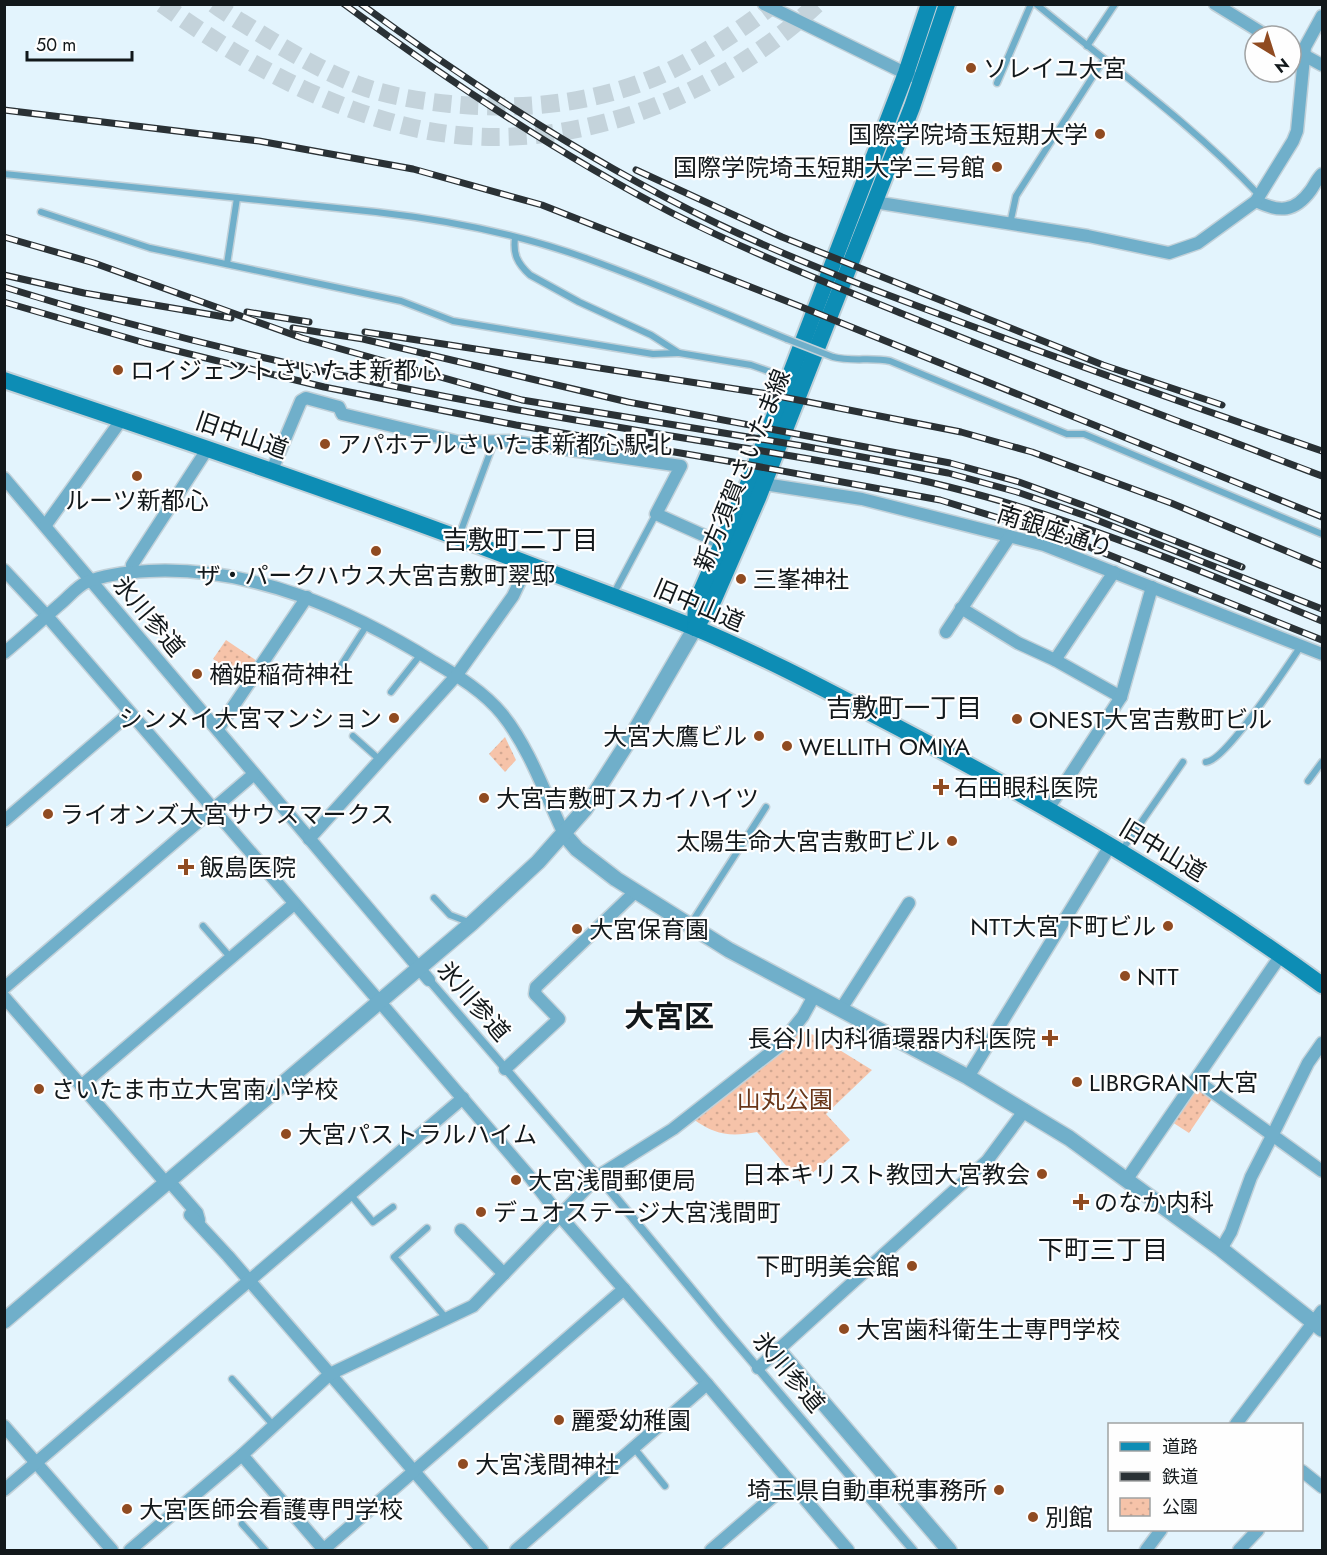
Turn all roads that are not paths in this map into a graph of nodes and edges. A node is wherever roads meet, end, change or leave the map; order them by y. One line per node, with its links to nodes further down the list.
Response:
1 (764, 4): 14 (street)
2 (929, 4): 14 (main road, 新方須賀さいたま線)
3 (947, 4): 14 (main road, 新方須賀さいたま線)
4 (1031, 4): 15 (lane)
5 (1036, 4): 10 (lane)
6 (1115, 4): 10 (lane)
7 (1215, 4): 9 (street)
8 (1323, 16): 11 (street)
9 (1248, 24)
10 (1087, 46): 12 (lane)
11 (1304, 55): 13 (street); 19 (street)
12 (1104, 59): 19 (lane); 22 (lane)
13 (1323, 64)
14 (914, 77): 20 (main road, 新方須賀さいたま線); 26 (main road, 新方須賀さいたま線)
15 (998, 83)
16 (4, 174): 18 (lane)
17 (1323, 174): 19 (street)
18 (237, 198): 23 (lane); 24 (lane)
19 (1258, 199): 22 (street)
20 (874, 202): 22 (street); 33 (main road, 新方須賀さいたま線)
21 (41, 212): 24 (lane)
22 (1010, 224)
23 (515, 238): 25 (lane); 36 (lane, bridge)
24 (227, 264): 25 (lane)
25 (679, 352): 26 (lane)
26 (788, 378): 39 (main road, 新方須賀さいたま線)
27 (4, 380): 28 (main road, 旧中山道)
28 (122, 419): 30 (main road, 旧中山道); 35 (street)
29 (495, 441): 31 (street); 34 (street); 38 (lane)
30 (208, 448): 31 (main road, 旧中山道); 42 (street)
31 (272, 470): 38 (main road, 旧中山道)
32 (4, 478): 35 (street, 氷川参道)
33 (764, 484): 37 (street, 南銀座通り); 51 (main road, 新方須賀さいたま線)
34 (656, 514): 39 (street); 46 (lane)
35 (45, 526): 44 (street, 氷川参道)
36 (1323, 534)
37 (1010, 536): 43 (street, 南銀座通り); 48 (street)
38 (459, 537): 40 (main road, 旧中山道)
39 (723, 544): 51 (main road, 新方須賀さいたま線)
40 (528, 564): 46 (main road, 旧中山道); 59 (street)
41 (4, 570): 49 (street)
42 (133, 572): 44 (street); 47 (street)
43 (1114, 572): 45 (street, 南銀座通り); 57 (street)
44 (92, 580): 49 (street); 63 (street, 氷川参道)
45 (1152, 587): 53 (street, 南銀座通り); 61 (street)
46 (613, 596): 51 (main road, 旧中山道)
47 (307, 597): 50 (street); 63 (street)
48 (961, 608): 52 (street); 57 (street)
49 (47, 616): 54 (street); 62 (street)
50 (367, 625): 55 (street); 58 (lane)
51 (694, 628): 73 (main road, 旧中山道); 75 (street)
52 (946, 632)
53 (1301, 646): 56 (street, 南銀座通り); 67 (lane)
54 (4, 653)
55 (422, 654): 59 (street); 60 (lane)
56 (1323, 654)
57 (1055, 660): 61 (street)
58 (340, 667)
59 (456, 676): 65 (street); 75 (street)
60 (391, 692)
61 (1121, 698): 73 (street)
62 (130, 713): 72 (street); 74 (street)
63 (218, 729): 69 (street, 氷川参道)
64 (353, 736): 65 (lane)
65 (380, 760): 76 (street)
66 (1183, 762): 77 (lane)
67 (1206, 762)
68 (1323, 762): 70 (lane)
69 (254, 774): 72 (street); 76 (street, 氷川参道)
70 (1308, 781)
71 (766, 807): 84 (lane)
72 (214, 808): 81 (street); 90 (street)
73 (1048, 809): 77 (main road, 旧中山道)
74 (5, 818)
75 (564, 834): 78 (street); 82 (street)
76 (309, 839): 87 (street, 氷川参道)
77 (1115, 849): 85 (main road, 旧中山道); 97 (street)
78 (635, 892): 84 (street); 96 (street)
79 (434, 898): 82 (lane)
80 (909, 903): 94 (street)
81 (294, 904): 86 (street); 93 (street)
82 (472, 923): 87 (street)
83 (203, 926): 86 (lane)
84 (690, 926): 91 (street)
85 (1281, 955): 89 (main road, 旧中山道); 98 (street)
86 (231, 958): 99 (street)
87 (418, 968): 88 (street, 氷川参道); 93 (street)
88 (429, 980): 96 (street, 氷川参道)
89 (1323, 984)
90 (4, 988)
91 (814, 996): 94 (street); 104 (street)
92 (4, 997): 99 (street)
93 (379, 1001): 100 (street); 106 (street)
94 (841, 1009): 97 (street)
95 (1323, 1043): 102 (street)
96 (505, 1069): 104 (street, 氷川参道)
97 (968, 1077): 101 (street)
98 (1196, 1080): 102 (street); 105 (street)
99 (81, 1086): 106 (street)
100 (463, 1098): 107 (street); 110 (street)
101 (1025, 1110): 105 (street); 121 (street)
102 (1273, 1134): 103 (street); 114 (street)
103 (1323, 1171)
104 (598, 1176): 110 (street); 122 (street, 氷川参道)
105 (1127, 1179): 114 (street)
106 (167, 1182): 111 (street); 119 (street)
107 (349, 1194): 108 (lane); 116 (street)
108 (393, 1207)
109 (190, 1215): 111 (street)
110 (560, 1216): 115 (street); 117 (street)
111 (202, 1227): 116 (street)
112 (428, 1228): 118 (lane)
113 (461, 1230): 115 (street)
114 (1221, 1249): 120 (street)
115 (504, 1274): 118 (street)
116 (248, 1280): 123 (street); 131 (street)
117 (624, 1289): 125 (street); 132 (street)
118 (447, 1319): 123 (street)
119 (4, 1321)
120 (1320, 1321): 126 (street)
121 (778, 1350): 122 (street); 151 (street)
122 (758, 1368): 150 (street, 氷川参道)
123 (330, 1374): 128 (street); 132 (street)
124 (232, 1379): 128 (lane)
125 (707, 1384): 129 (street); 134 (street)
126 (1238, 1423)
127 (4, 1426): 131 (street)
128 (274, 1426): 130 (street)
129 (634, 1448): 135 (lane); 147 (street)
130 (242, 1455): 142 (street); 144 (street)
131 (36, 1462): 137 (street); 143 (street)
132 (415, 1472): 142 (street); 146 (street)
133 (1303, 1476): 136 (street)
134 (790, 1482): 148 (street); 149 (street)
135 (665, 1486)
136 (1323, 1487)
137 (4, 1490)
138 (242, 1524): 145 (lane)
139 (1160, 1531): 141 (street)
140 (1257, 1531): 152 (street)
141 (1150, 1549)
142 (323, 1550)
143 (112, 1551)
144 (130, 1551)
145 (265, 1551)
146 (482, 1551)
147 (516, 1551)
148 (711, 1551)
149 (848, 1551)
150 (913, 1551)
151 (949, 1551)
152 (1239, 1551)

